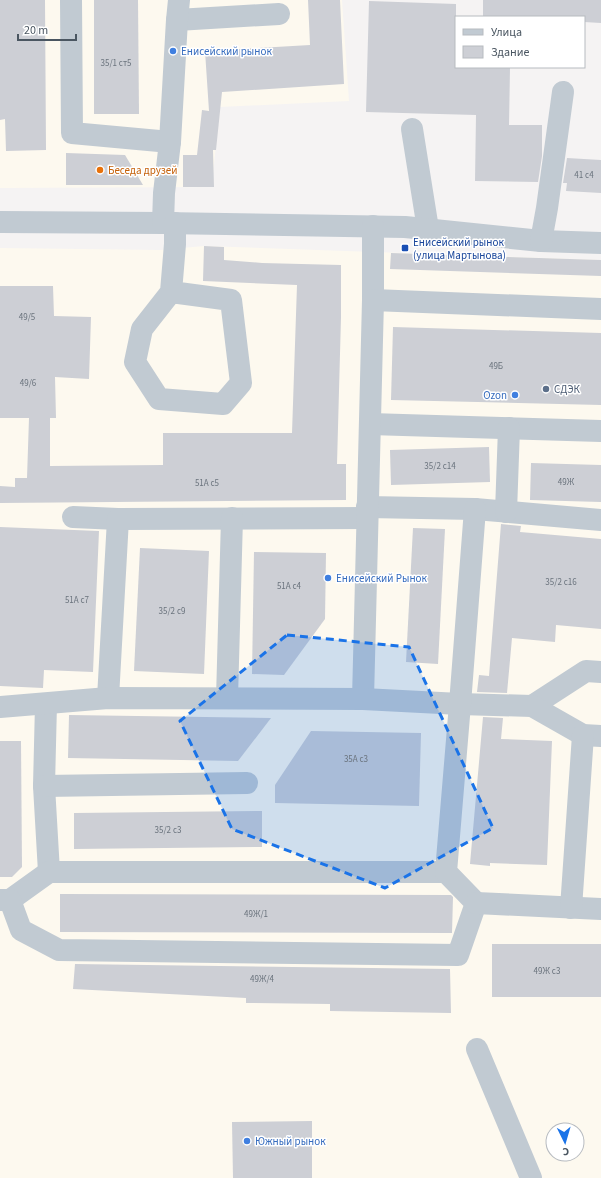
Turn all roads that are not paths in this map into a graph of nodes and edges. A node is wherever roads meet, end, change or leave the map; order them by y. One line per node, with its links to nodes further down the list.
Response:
1 (71, 0): 6 (street)
2 (178, 10): 3 (street); 6 (street)
3 (279, 14)
4 (562, 92): 11 (street)
5 (412, 129): 10 (street)
6 (170, 142): 8 (street)
7 (0, 222): 8 (street)
8 (169, 223): 9 (street); 13 (street)
9 (373, 226): 10 (street); 14 (street)
10 (428, 229): 11 (street)
11 (541, 241): 12 (street)
12 (601, 243)
13 (171, 292): 13 (street)
14 (373, 300): 15 (street); 16 (street)
15 (601, 309)
16 (370, 424): 17 (street); 20 (street)
17 (509, 428): 18 (street); 21 (street)
18 (601, 431)
19 (475, 509): 20 (street); 21 (street); 31 (street)
20 (367, 512): 23 (street); 29 (street)
21 (506, 512): 25 (street)
22 (73, 517): 24 (street)
23 (232, 518): 24 (street); 28 (street)
24 (118, 519): 27 (street)
25 (601, 520)
26 (601, 672): 32 (street)
27 (108, 698): 28 (street); 30 (street)
28 (227, 698): 29 (street)
29 (363, 699): 31 (street)
30 (46, 704): 33 (street); 36 (street)
31 (460, 704): 32 (street); 38 (street)
32 (532, 706): 34 (street)
33 (0, 707)
34 (592, 735): 41 (street)
35 (247, 783): 36 (street)
36 (44, 786): 37 (street)
37 (49, 872): 38 (street); 39 (street)
38 (446, 872): 40 (street)
39 (5, 900): 40 (street)
40 (476, 903): 41 (street)
41 (571, 908): 42 (street)
42 (601, 909)
43 (477, 1049): 44 (street)
44 (530, 1178)

